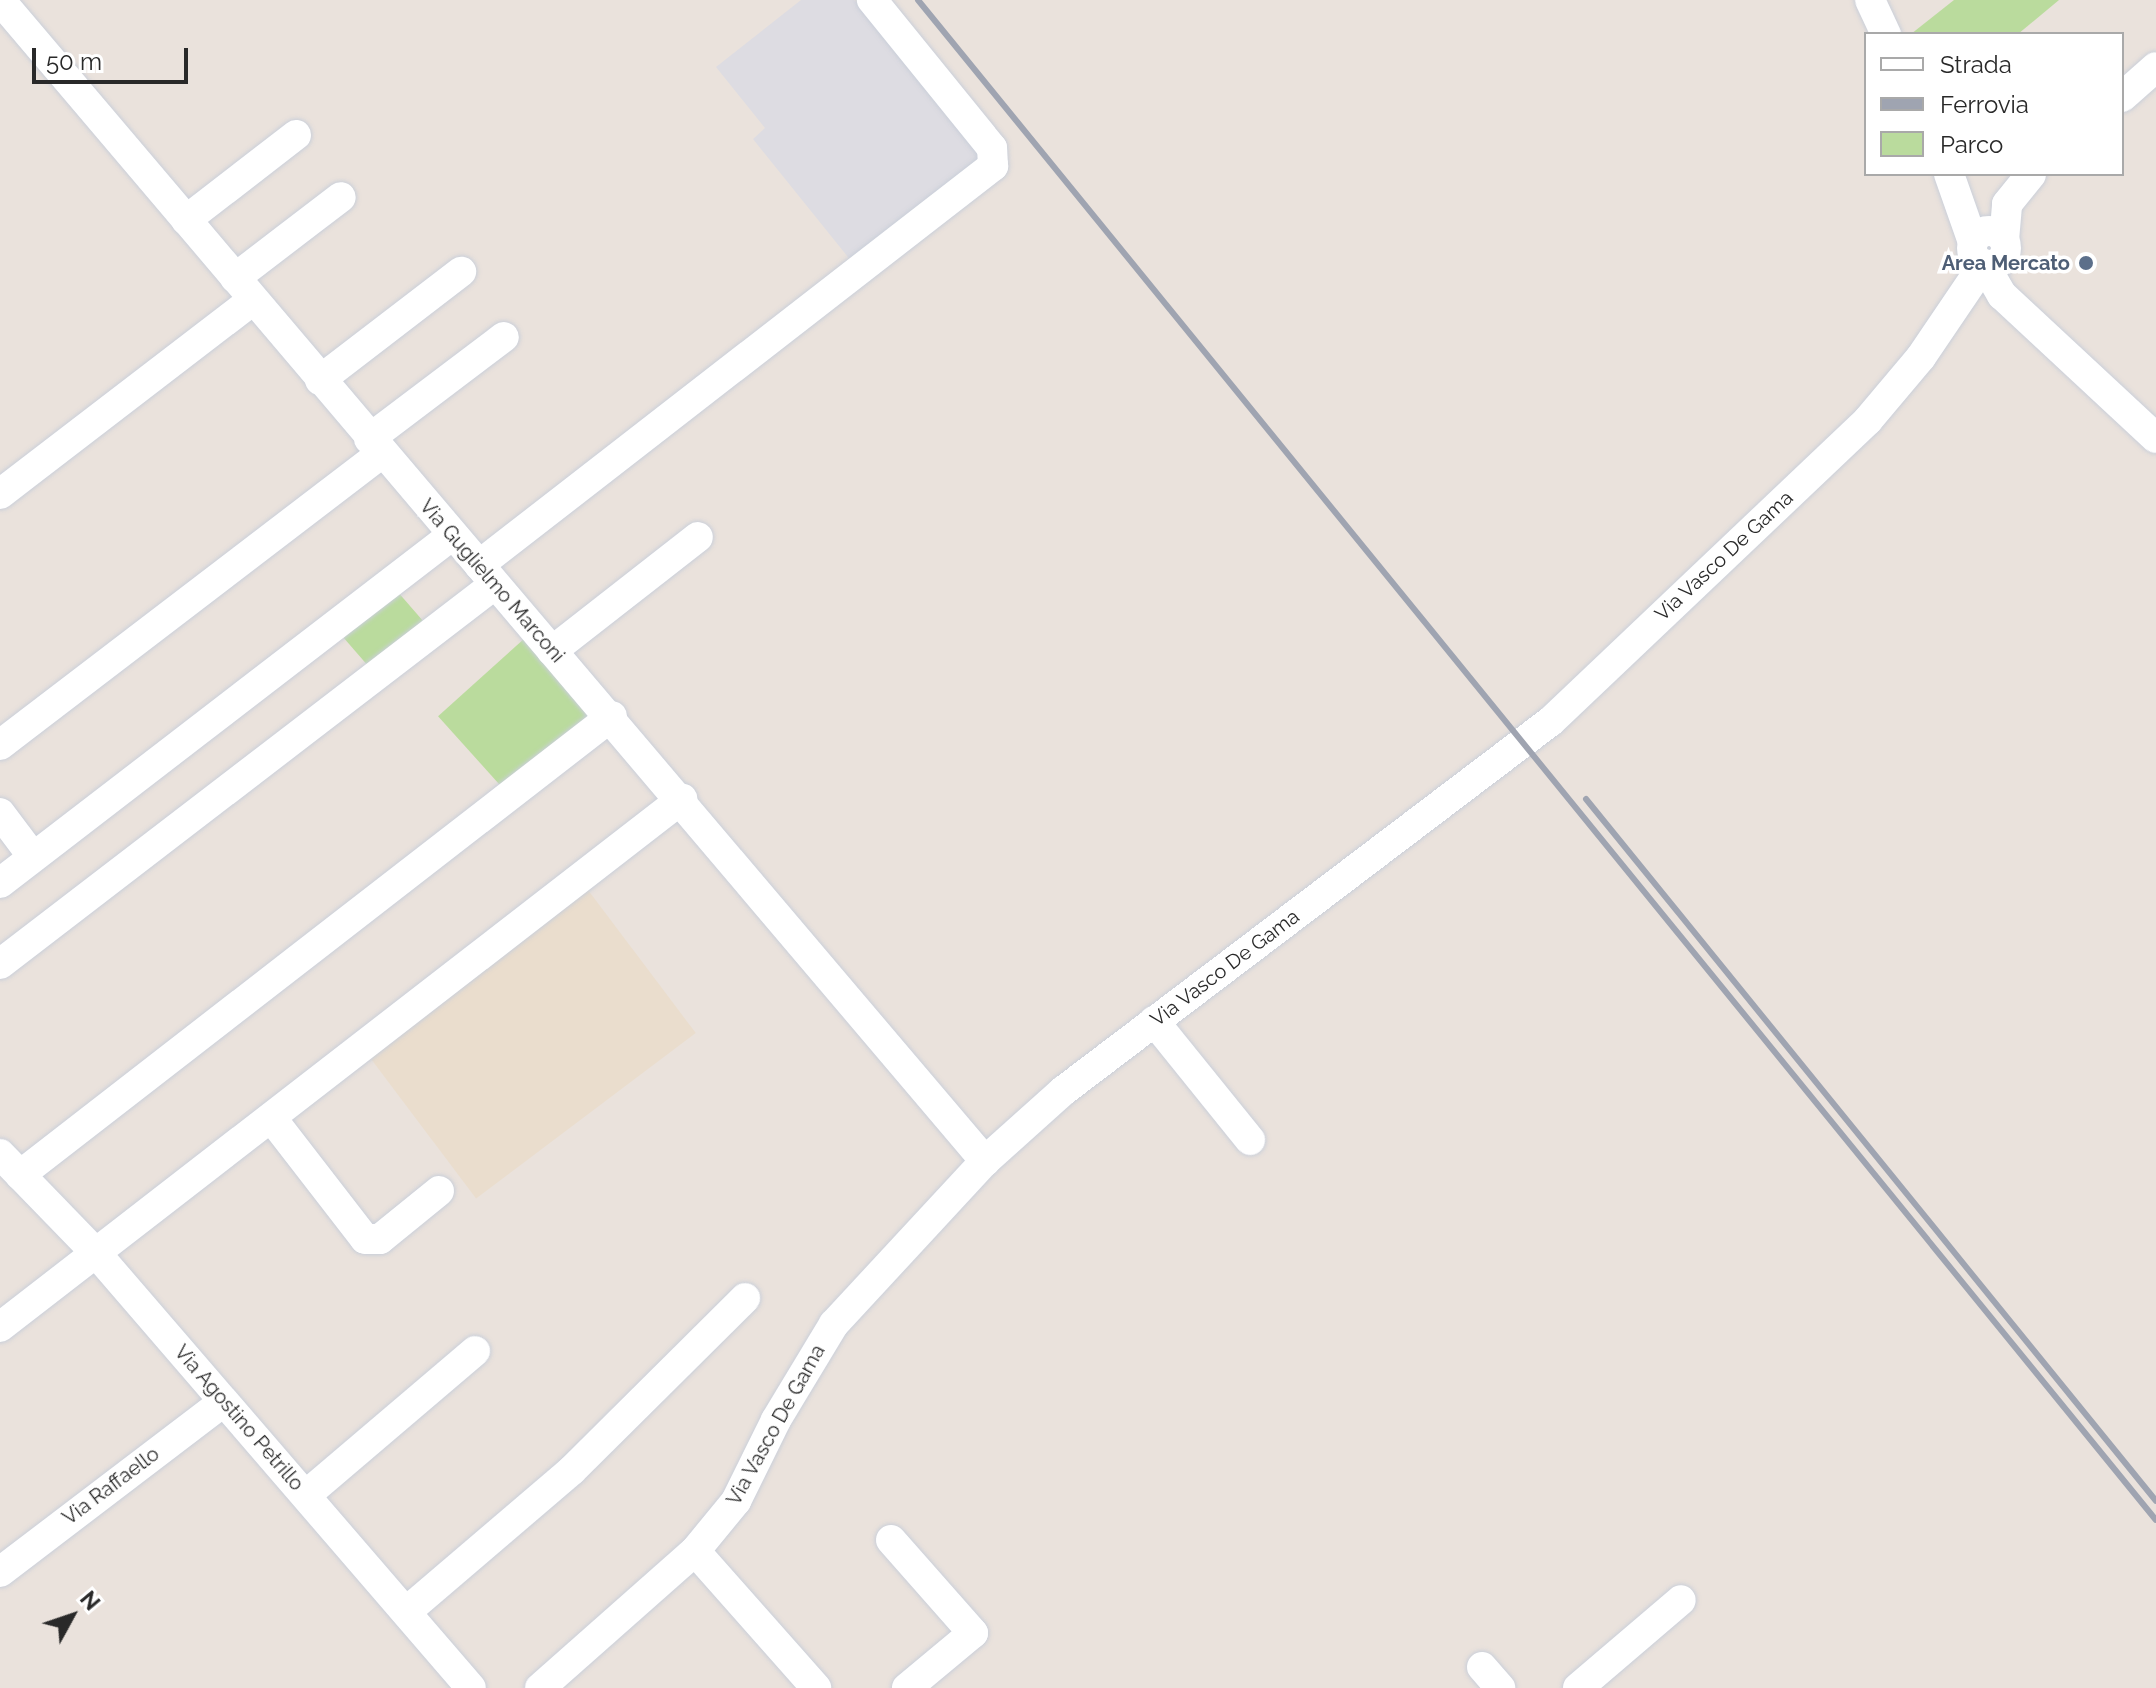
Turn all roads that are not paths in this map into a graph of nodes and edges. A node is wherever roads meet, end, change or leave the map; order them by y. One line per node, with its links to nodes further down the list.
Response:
1 (0, 0): 10 (street, Via Guglielmo Marconi)
2 (872, 0): 21 (street)
3 (1870, 0): 4 (street)
4 (1885, 32)
5 (2156, 67): 6 (street)
6 (2124, 95)
7 (296, 135): 10 (street)
8 (1955, 187): 11 (street)
9 (341, 197): 13 (street)
10 (186, 220): 13 (street, Via Guglielmo Marconi)
11 (1996, 229): 16 (street); 30 (street, Via Vasco De Gama)
12 (461, 272): 15 (street)
13 (244, 289): 15 (street, Via Guglielmo Marconi); 18 (street)
14 (504, 337): 17 (street)
15 (320, 380): 17 (street, Via Guglielmo Marconi)
16 (2156, 438)
17 (376, 446): 19 (street, Via Guglielmo Marconi); 24 (street)
18 (0, 494)
19 (451, 536): 21 (street, Via Guglielmo Marconi); 27 (street)
20 (698, 537): 22 (street)
21 (486, 575): 22 (street, Via Guglielmo Marconi); 29 (street)
22 (552, 651): 23 (street, Via Guglielmo Marconi)
23 (612, 716): 25 (street, Via Guglielmo Marconi); 34 (street)
24 (0, 745)
25 (682, 799): 31 (street); 33 (street, Via Guglielmo Marconi)
26 (0, 813): 27 (street)
27 (33, 857): 28 (street)
28 (0, 883)
29 (0, 964)
30 (1154, 1021): 32 (street); 33 (street, Via Vasco De Gama)
31 (273, 1120): 35 (street); 36 (street)
32 (1250, 1140)
33 (985, 1161): 43 (street, Via Vasco De Gama)
34 (10, 1164): 36 (street, Via Agostino Petrillo)
35 (439, 1191)
36 (96, 1253): 38 (street); 40 (street, Via Agostino Petrillo)
37 (745, 1298): 46 (street)
38 (0, 1327)
39 (475, 1351): 41 (street)
40 (223, 1402): 41 (street, Via Agostino Petrillo); 44 (street, Via Raffaello)
41 (306, 1495): 46 (street, Via Agostino Petrillo)
42 (891, 1540): 50 (street)
43 (695, 1551): 48 (street, Via Vasco De Gama); 49 (street)
44 (0, 1572)
45 (1681, 1600): 51 (street)
46 (406, 1612): 47 (street, Via Agostino Petrillo)
47 (471, 1688)
48 (540, 1688)
49 (816, 1688)
50 (907, 1688)
51 (1578, 1688)

